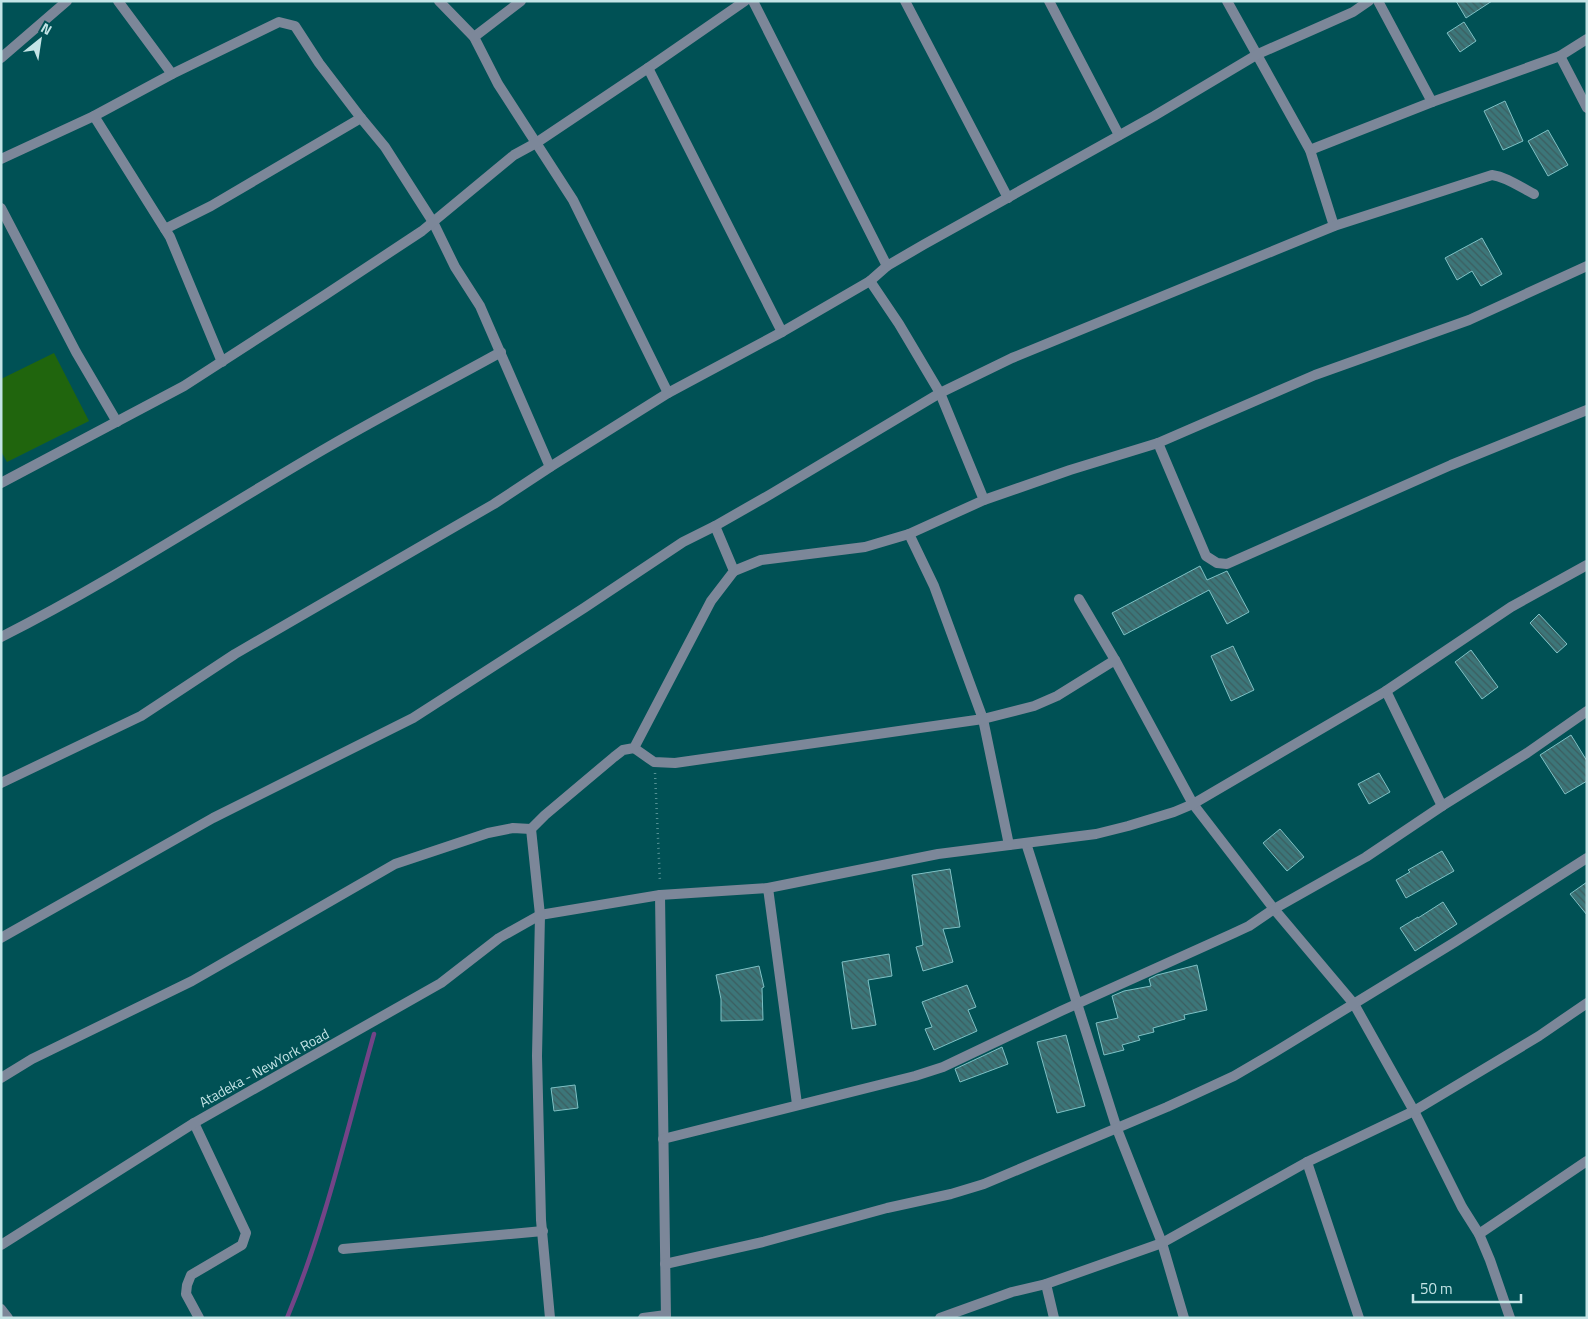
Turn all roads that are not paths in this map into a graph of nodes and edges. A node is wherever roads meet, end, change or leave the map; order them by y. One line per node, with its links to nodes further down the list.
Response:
1 (67, 1): 16 (street)
2 (118, 1): 18 (street)
3 (439, 1): 12 (street)
4 (521, 1): 12 (street)
5 (745, 1): 17 (street)
6 (753, 1): 33 (street)
7 (905, 1): 28 (street)
8 (1049, 1): 23 (street)
9 (1227, 1): 14 (street)
10 (1370, 1): 14 (street)
11 (1378, 1): 19 (street)
12 (474, 37): 24 (street)
13 (1587, 39): 15 (street)
14 (1258, 54): 23 (street); 25 (street)
15 (1560, 56): 19 (street); 20 (street)
16 (1, 58)
17 (648, 68): 24 (street); 36 (street)
18 (172, 74): 21 (street); 22 (street)
19 (1432, 102): 25 (street)
20 (1587, 108)
21 (94, 116): 26 (street); 32 (street)
22 (361, 118): 30 (street); 32 (street)
23 (1119, 135): 28 (street)
24 (536, 142): 30 (street); 39 (street)
25 (1310, 150): 31 (street)
26 (1, 159)
27 (1534, 194): 31 (street)
28 (1008, 198): 33 (street)
29 (1, 208): 42 (street)
30 (433, 222): 37 (street); 38 (street)
31 (1334, 226): 40 (street)
32 (165, 229): 38 (street)
33 (887, 266): 35 (street)
34 (1587, 266): 43 (street)
35 (870, 281): 36 (street); 40 (street)
36 (782, 332): 39 (street)
37 (500, 352): 44 (street); 52 (street)
38 (222, 362): 42 (street)
39 (668, 393): 44 (street)
40 (940, 393): 46 (street); 47 (street)
41 (1587, 410): 43 (street)
42 (117, 422): 45 (street)
43 (1158, 442): 46 (street)
44 (550, 467): 58 (street)
45 (2, 482)
46 (984, 500): 48 (street)
47 (714, 526): 50 (street); 69 (street)
48 (909, 534): 50 (street); 56 (street)
49 (1587, 565): 54 (street, Atadeka - NewYork Road)
50 (734, 571): 57 (street)
51 (1079, 599): 53 (street)
52 (1, 636)
53 (1115, 660): 56 (street); 59 (street)
54 (1386, 691): 59 (street, Atadeka - NewYork Road); 60 (street)
55 (1587, 711): 60 (street)
56 (983, 719): 57 (street); 63 (street)
57 (634, 748): 61 (street)
58 (1, 783)
59 (1193, 804): 62 (street, Atadeka - NewYork Road); 67 (street)
60 (1442, 806): 67 (street)
61 (531, 829): 68 (street); 73 (street)
62 (1026, 843): 63 (street, Atadeka - NewYork Road); 71 (street)
63 (1009, 845): 65 (street, Atadeka - NewYork Road)
64 (1587, 858): 72 (street)
65 (768, 888): 66 (street, Atadeka - NewYork Road); 74 (street)
66 (660, 895): 68 (street, Atadeka - NewYork Road); 78 (street)
67 (1274, 909): 71 (street); 72 (street)
68 (540, 915): 76 (street, Atadeka - NewYork Road); 81 (street)
69 (1, 938)
70 (1587, 1003): 75 (street)
71 (1077, 1004): 74 (street); 77 (street)
72 (1354, 1004): 75 (street); 77 (street)
73 (1, 1078)
74 (797, 1104): 78 (street)
75 (1414, 1111): 80 (street); 82 (street)
76 (194, 1123): 84 (street, Atadeka - NewYork Road); 91 (street)
77 (1117, 1128): 83 (street); 86 (street)
78 (663, 1139): 86 (street)
79 (1587, 1161): 82 (street)
80 (1307, 1162): 83 (street); 97 (street)
81 (543, 1231): 85 (street); 92 (street)
82 (1479, 1234): 98 (street)
83 (1162, 1243): 87 (street); 96 (street)
84 (1, 1245)
85 (343, 1249)
86 (665, 1264): 89 (street)
87 (1046, 1284): 94 (street); 95 (street)
88 (1, 1310): 90 (street)
89 (666, 1316): 93 (street)
90 (8, 1318)
91 (199, 1318)
92 (550, 1318)
93 (643, 1318)
94 (940, 1318)
95 (1054, 1318)
96 (1184, 1318)
97 (1360, 1318)
98 (1510, 1318)

